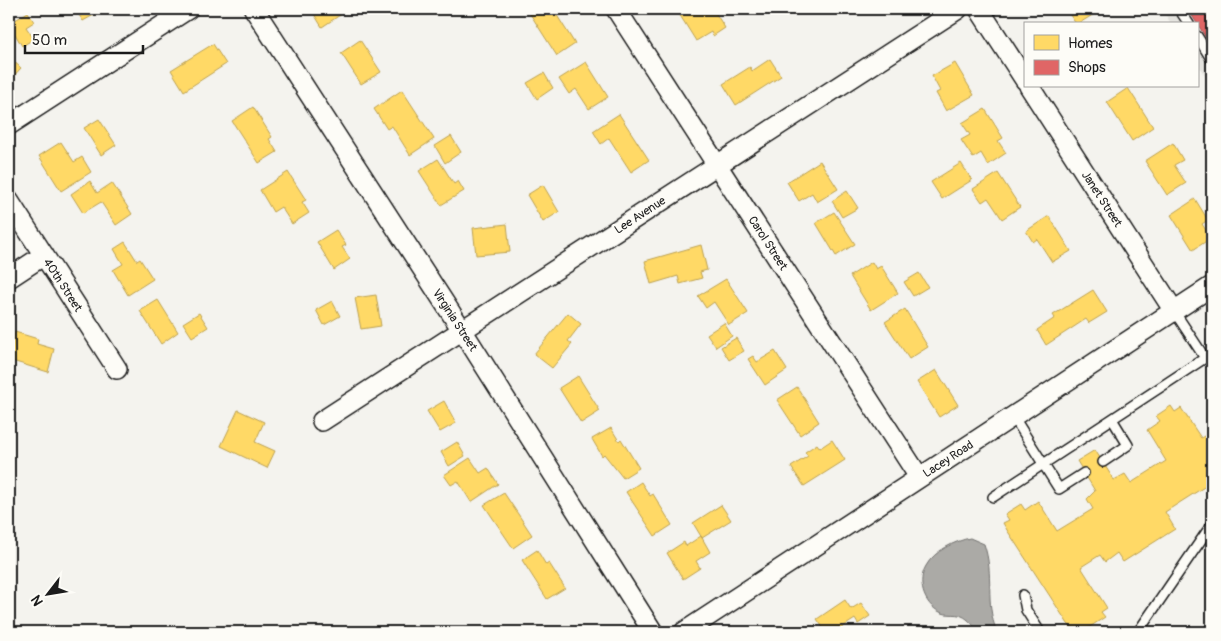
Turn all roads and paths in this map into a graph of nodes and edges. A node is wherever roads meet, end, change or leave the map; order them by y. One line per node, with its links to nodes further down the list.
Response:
1 (188, 9): 12 (street)
2 (254, 9): 19 (street, Virginia Street)
3 (616, 9): 13 (street, Carol Street)
4 (958, 9): 13 (street, Lee Avenue)
5 (979, 9): 10 (street)
6 (1179, 9): 7 (lane)
7 (1188, 22)
8 (1198, 38): 9 (lane)
9 (1212, 60)
10 (1024, 78)
11 (1030, 88): 18 (street, Janet Street)
12 (9, 125)
13 (717, 165): 19 (street, Lee Avenue); 28 (street, Carol Street)
14 (9, 201): 15 (street, 40th Street)
15 (44, 255): 16 (street); 21 (street, 40th Street)
16 (9, 278)
17 (1212, 286): 18 (street, Lacey Road)
18 (1174, 311): 20 (lane); 22 (street, Lacey Road)
19 (462, 330): 24 (street, Lee Avenue); 32 (street, Virginia Street)
20 (1209, 356): 23 (lane)
21 (117, 369)
22 (1013, 416): 26 (lane); 28 (street, Lacey Road)
23 (1112, 419): 25 (lane); 26 (lane)
24 (322, 421)
25 (1103, 462)
26 (1044, 464): 27 (lane); 29 (lane)
27 (1084, 473)
28 (919, 477): 33 (street, Lacey Road)
29 (993, 498)
30 (1212, 524): 35 (lane)
31 (1023, 596): 34 (lane)
32 (653, 632)
33 (684, 632)
34 (1040, 632)
35 (1138, 632)

